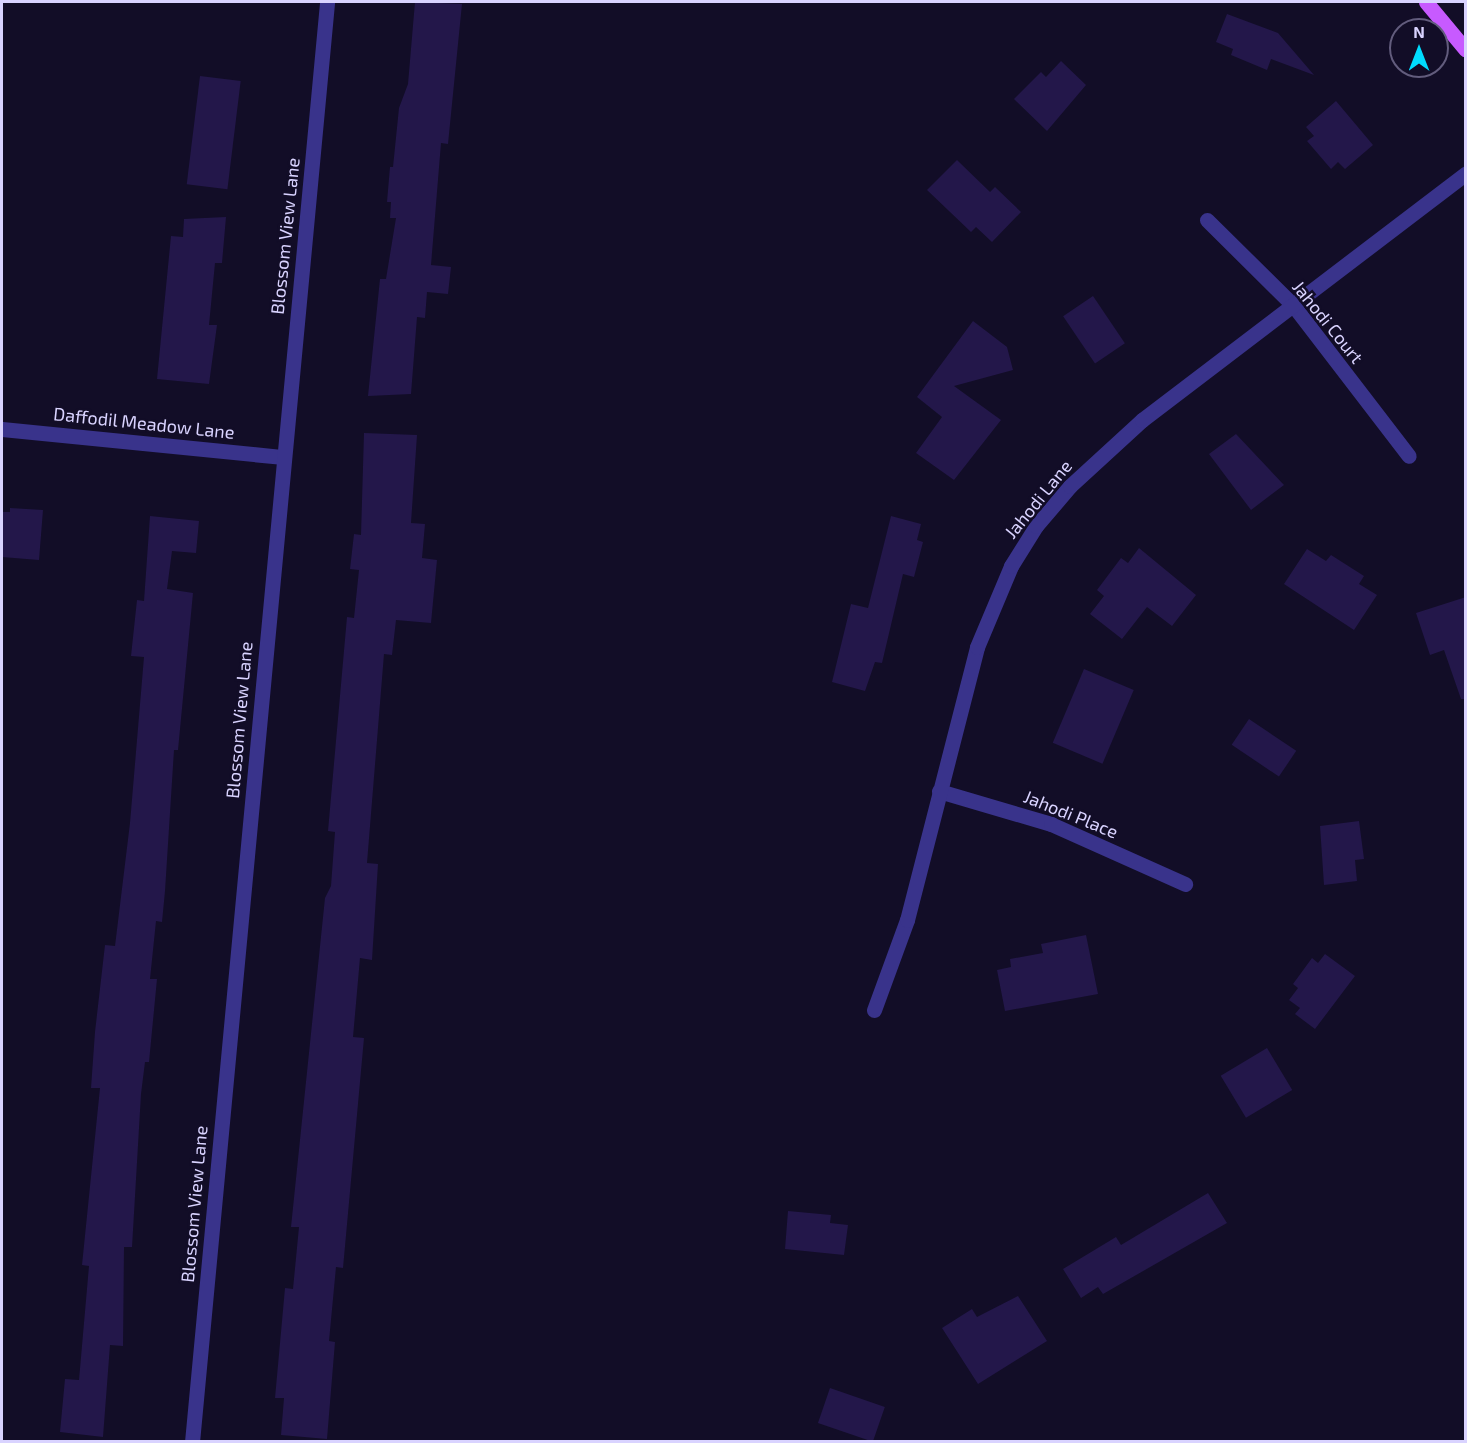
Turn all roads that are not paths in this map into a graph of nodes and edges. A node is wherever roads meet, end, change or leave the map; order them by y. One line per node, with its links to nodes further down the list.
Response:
1 (327, 2): 9 (street, Blossom View Lane)
2 (1426, 2): 3 (main road)
3 (1466, 50)
4 (1466, 173): 6 (street, Jahodi Lane)
5 (1207, 220): 6 (street, Jahodi Court)
6 (1293, 305): 8 (street, Jahodi Court); 10 (street, Jahodi Lane)
7 (2, 429): 9 (street, Daffodil Meadow Lane)
8 (1408, 456)
9 (284, 457): 13 (street, Blossom View Lane)
10 (939, 791): 11 (street, Jahodi Place); 12 (street, Jahodi Lane)
11 (1185, 884)
12 (874, 1010)
13 (192, 1442)

